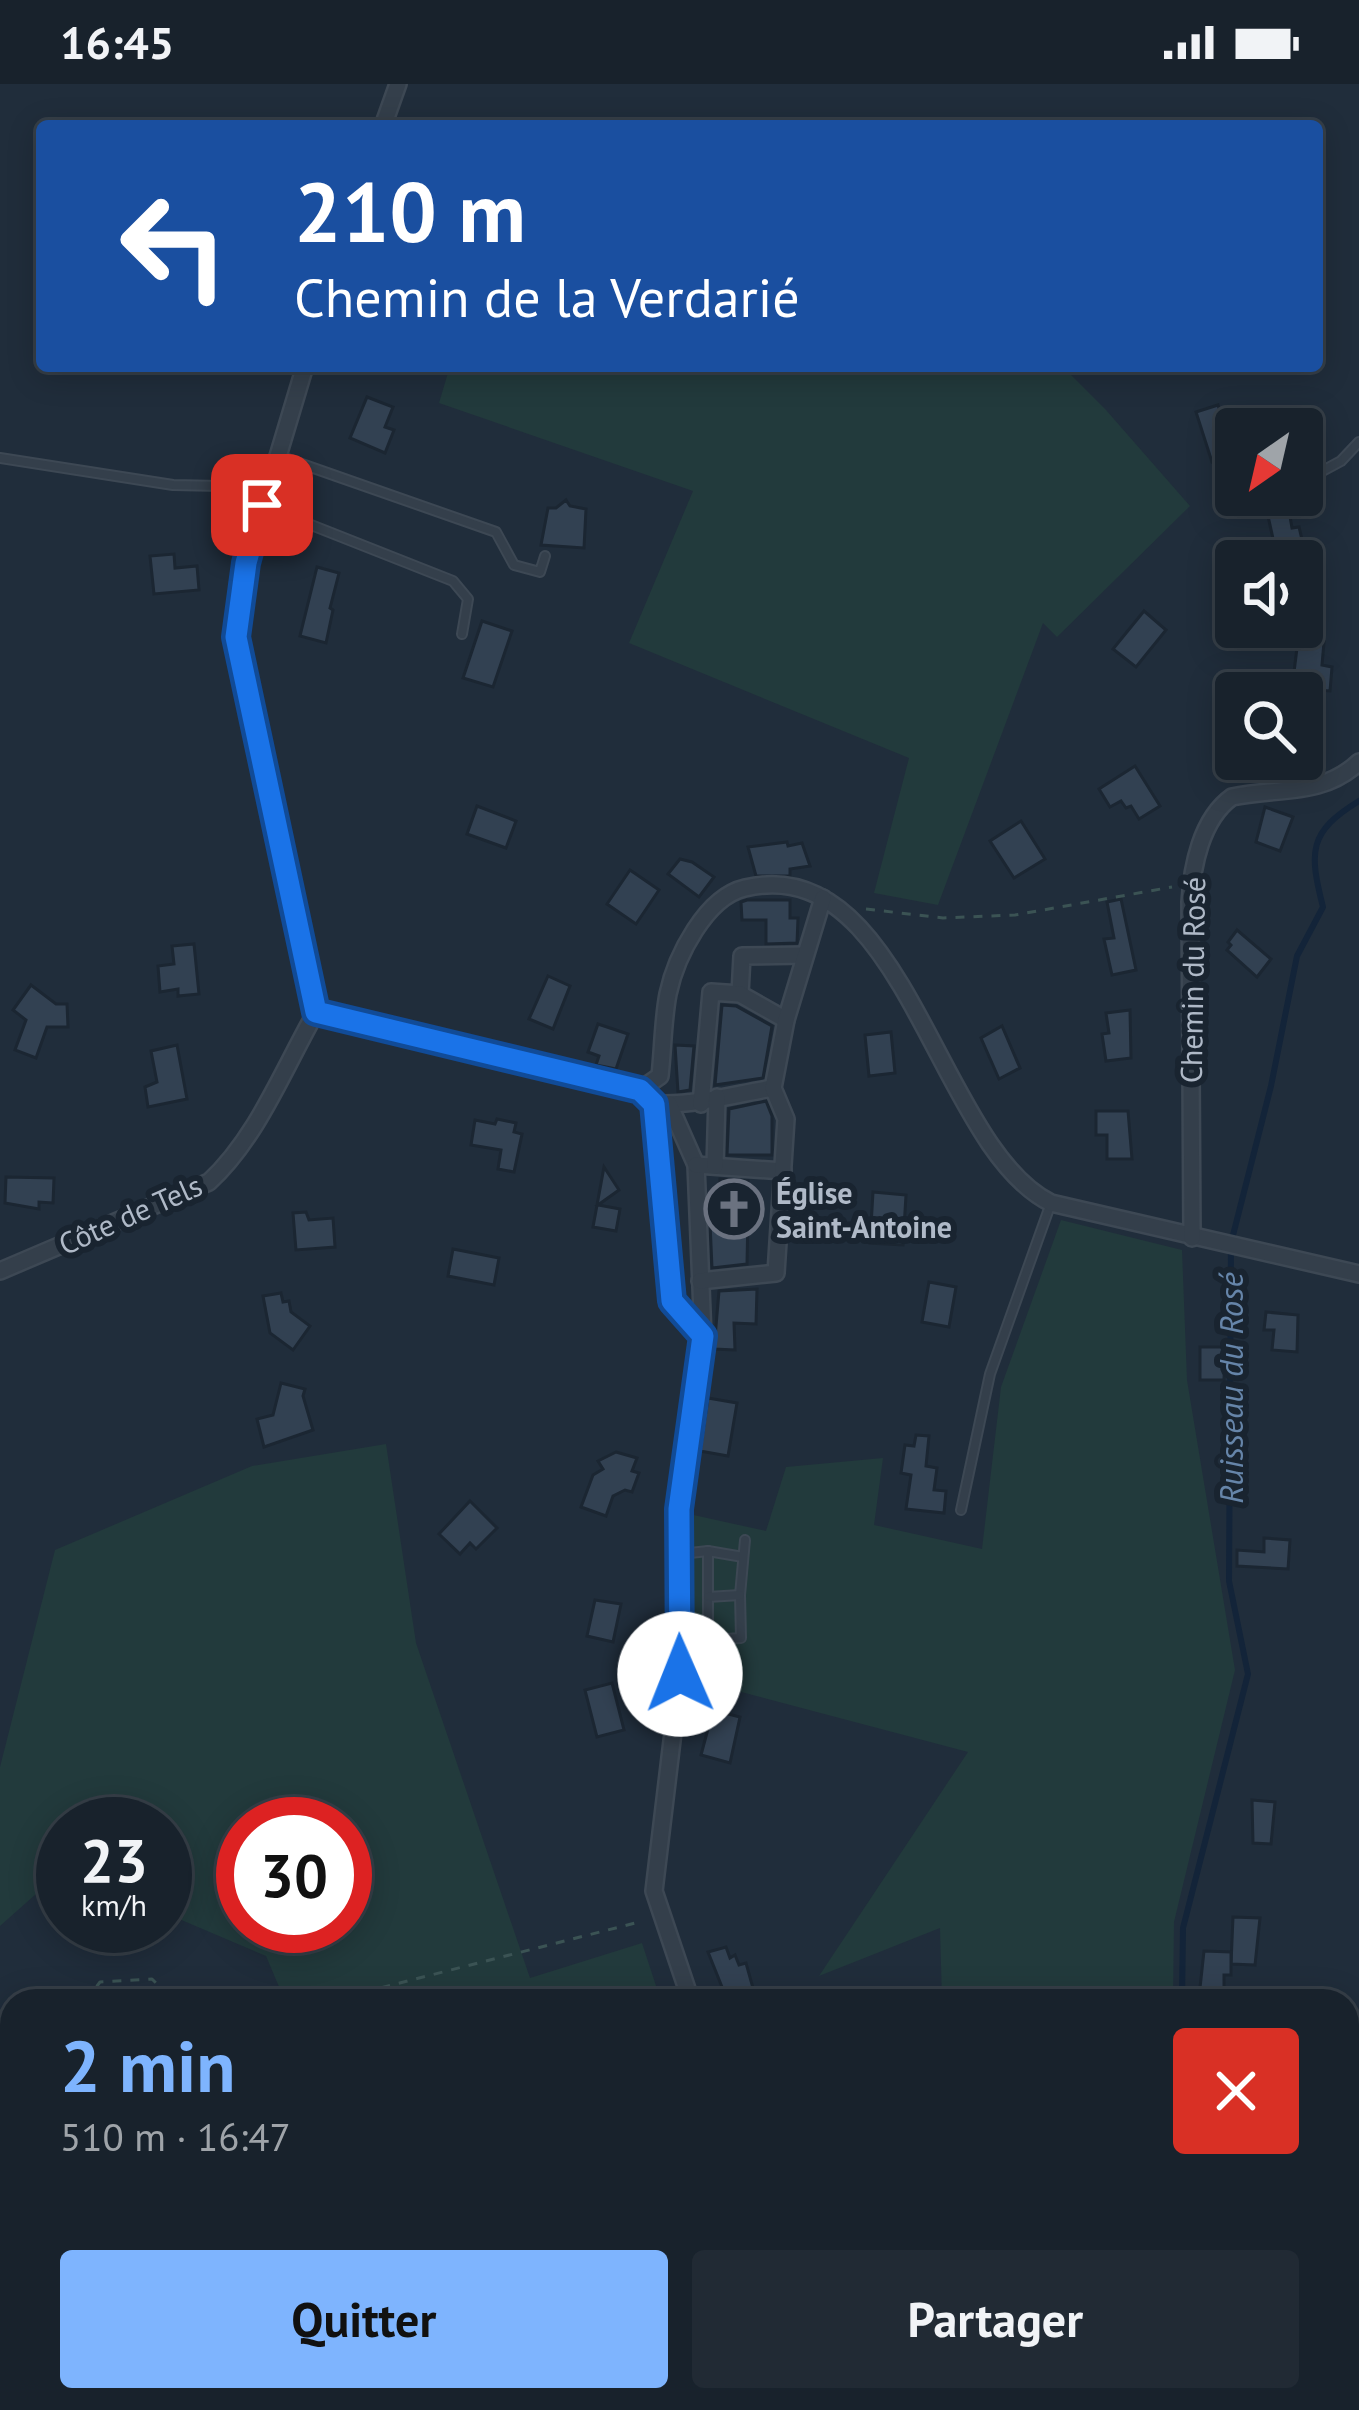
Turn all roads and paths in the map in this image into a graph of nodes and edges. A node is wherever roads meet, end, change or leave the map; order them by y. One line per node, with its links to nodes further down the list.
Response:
1 (398, 84): 2 (street)
2 (385, 120)
3 (303, 372): 5 (street)
4 (1359, 442): 7 (lane)
5 (278, 456): 8 (street); 10 (lane)
6 (0, 458): 8 (lane)
7 (1323, 471)
8 (267, 488): 9 (street)
9 (262, 505): 11 (lane); 18 (street)
10 (545, 556)
11 (462, 634)
12 (1359, 762): 13 (street, Chemin du Rosé)
13 (1191, 884): 15 (path); 28 (street, Chemin du Rosé)
14 (823, 898): 15 (street); 16 (street); 21 (street)
15 (838, 911): 27 (street)
16 (805, 955): 17 (street); 19 (street)
17 (740, 994): 19 (street); 22 (street)
18 (316, 1012): 21 (street); 29 (street, Côte de Tels)
19 (785, 1020): 20 (street)
20 (773, 1088): 22 (street); 26 (street)
21 (640, 1090): 23 (street)
22 (709, 1100): 23 (street); 25 (street)
23 (662, 1104): 24 (street); 32 (street)
24 (696, 1165): 25 (street); 31 (street)
25 (715, 1166): 26 (street)
26 (783, 1171): 31 (street)
27 (1051, 1203): 28 (street); 33 (lane)
28 (1192, 1238): 30 (street)
29 (0, 1271)
30 (1359, 1274)
31 (700, 1281): 32 (street)
32 (703, 1336): 36 (street)
33 (962, 1510)
34 (746, 1540): 37 (lane)
35 (708, 1551): 36 (lane); 37 (lane); 39 (lane)
36 (679, 1554): 40 (street)
37 (743, 1557): 38 (lane)
38 (740, 1594): 39 (lane); 39 (lane)
39 (708, 1597)
40 (662, 1916): 43 (path); 44 (street)
41 (95, 1989): 42 (path)
42 (162, 1989)
43 (375, 1989)
44 (687, 1989)

